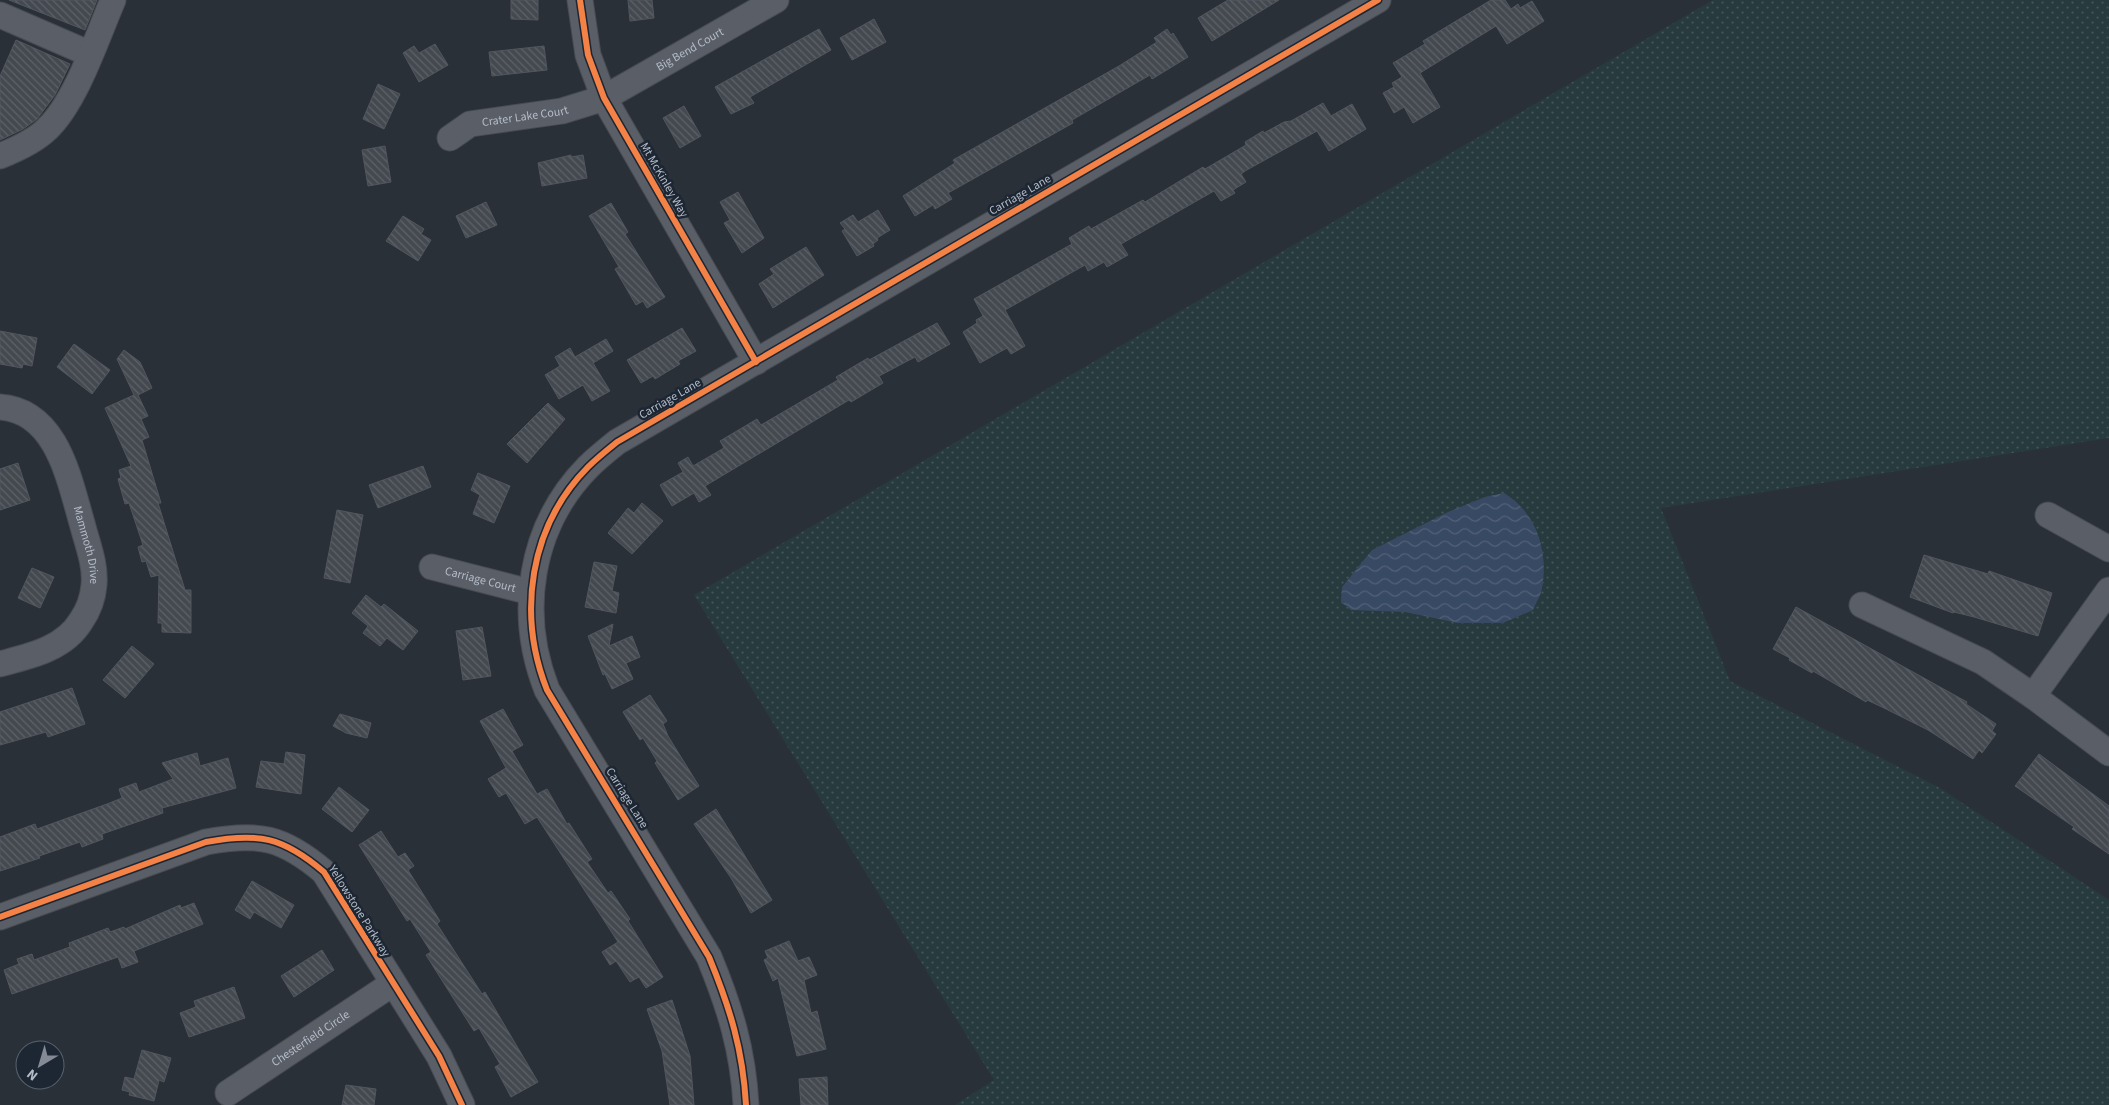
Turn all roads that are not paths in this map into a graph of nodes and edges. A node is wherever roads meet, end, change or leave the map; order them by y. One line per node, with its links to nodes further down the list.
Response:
1 (113, 0): 6 (street)
2 (580, 0): 7 (street, Mt McKinley Way)
3 (776, 0): 7 (street, Big Bend Court)
4 (1378, 0): 10 (street, Carriage Lane)
5 (0, 15): 6 (street)
6 (90, 54): 9 (street)
7 (604, 98): 8 (street, Crater Lake Court); 10 (street, Mt McKinley Way)
8 (450, 138)
9 (0, 156)
10 (756, 362): 16 (street, Carriage Lane)
11 (0, 408): 18 (street, Mammoth Drive)
12 (2048, 515): 13 (street)
13 (2109, 550)
14 (432, 567): 16 (street, Carriage Court)
15 (2109, 590): 19 (street)
16 (530, 592): 25 (street, Carriage Lane)
17 (1862, 605): 19 (street)
18 (0, 664)
19 (2033, 696): 20 (street)
20 (2109, 753)
21 (0, 917): 22 (street, Yellowstone Parkway)
22 (392, 984): 23 (street, Chesterfield Circle); 24 (street, Yellowstone Parkway)
23 (228, 1094)
24 (462, 1105)
25 (746, 1105)

